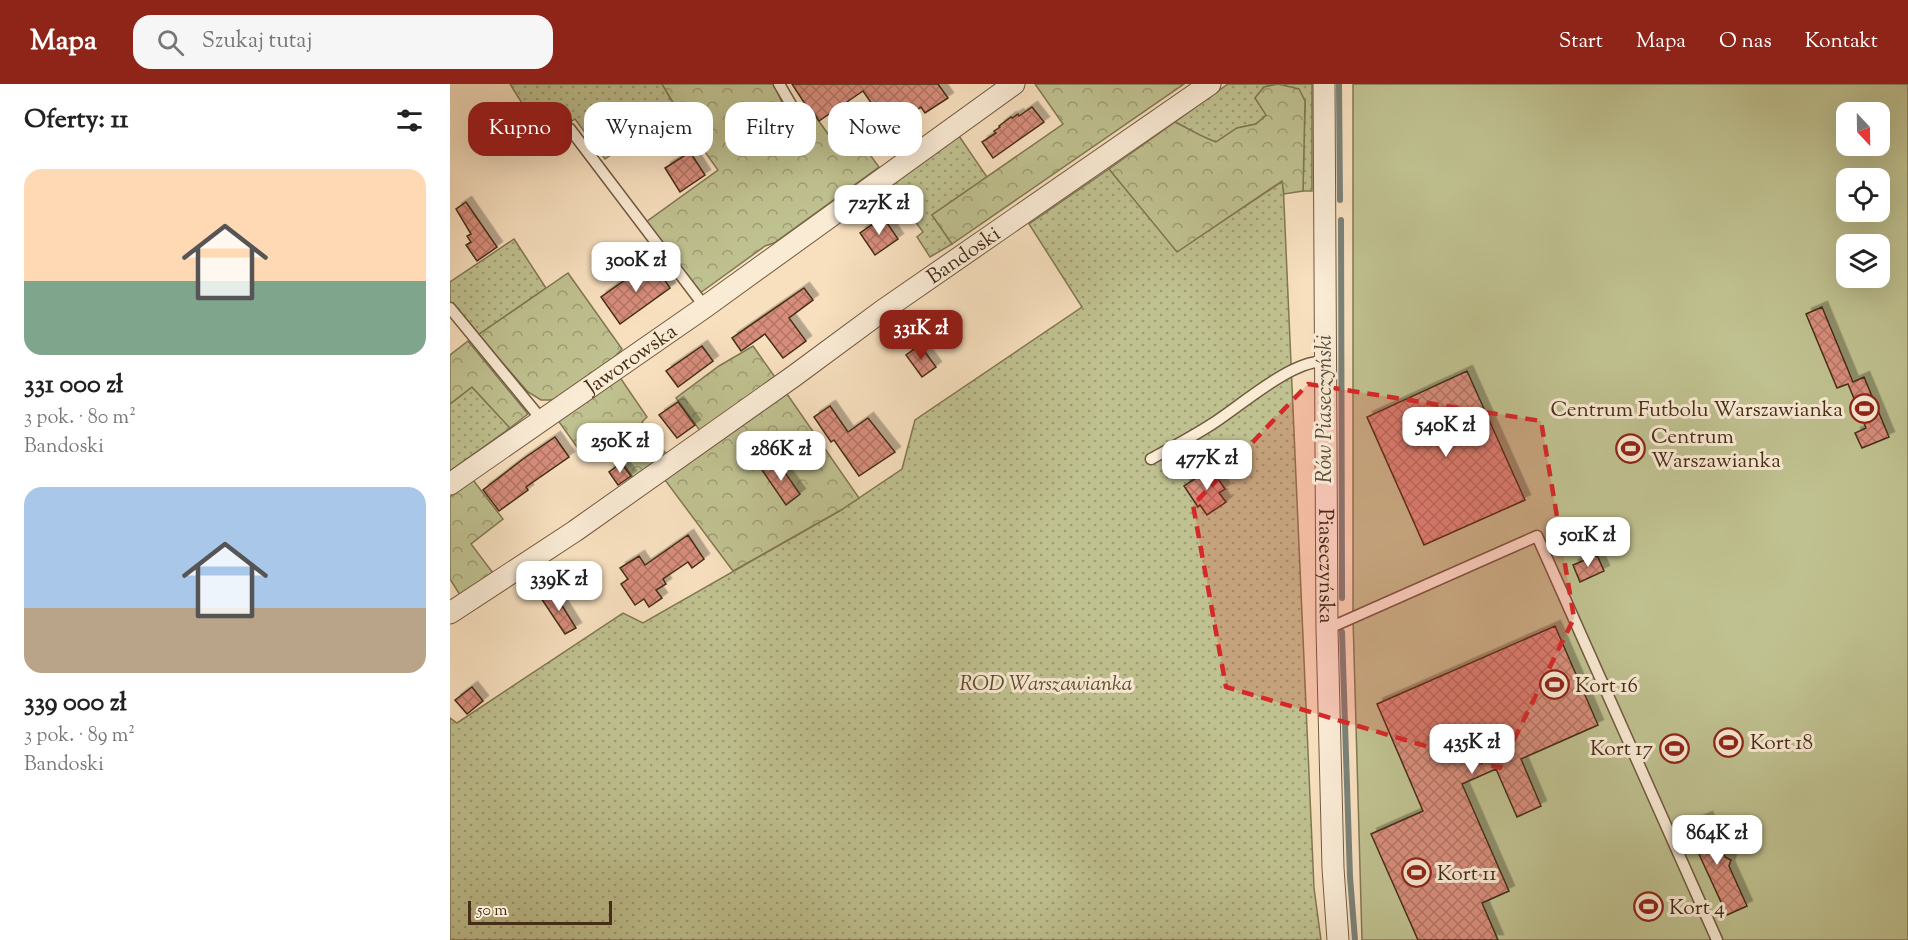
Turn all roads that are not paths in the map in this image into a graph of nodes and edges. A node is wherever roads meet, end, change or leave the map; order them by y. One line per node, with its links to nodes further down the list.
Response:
1 (779, 84): 5 (lane)
2 (1014, 84): 7 (street, Jaworowska)
3 (1210, 84): 13 (street, Bandoski)
4 (1324, 84): 9 (street, Piaseczyńska)
5 (790, 102)
6 (572, 132): 7 (lane)
7 (705, 307): 10 (street, Jaworowska)
8 (450, 308): 10 (lane)
9 (1324, 362): 11 (lane); 14 (street, Piaseczyńska)
10 (542, 420): 12 (street, Jaworowska)
11 (1151, 459)
12 (450, 484)
13 (450, 613)
14 (1327, 629): 15 (street, Piaseczyńska); 16 (lane)
15 (1338, 940)
16 (1717, 940)

